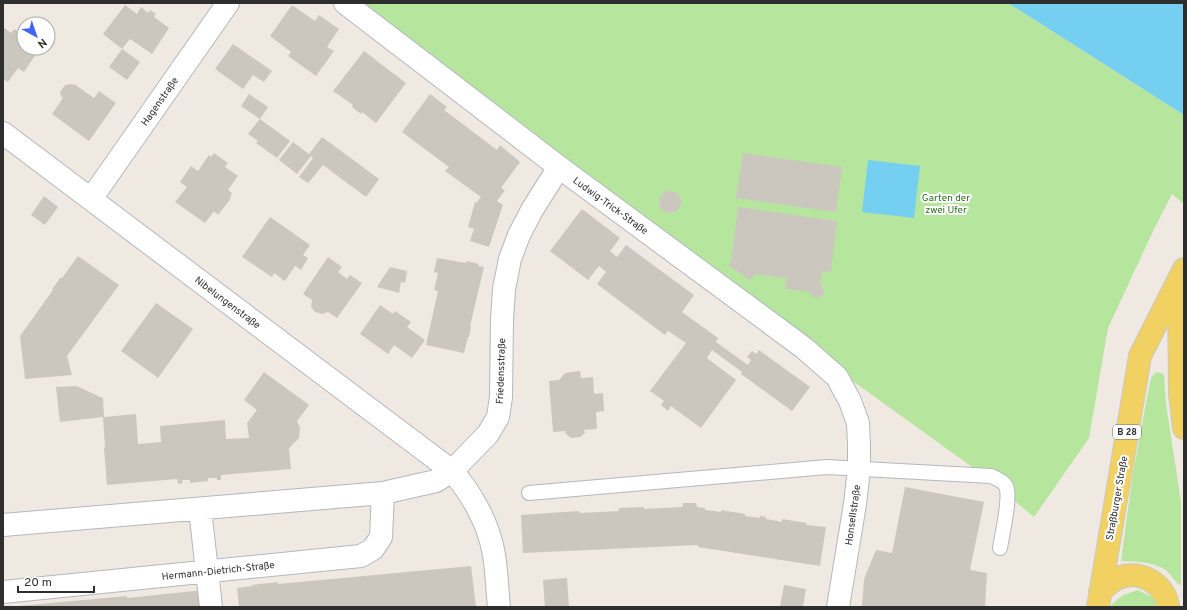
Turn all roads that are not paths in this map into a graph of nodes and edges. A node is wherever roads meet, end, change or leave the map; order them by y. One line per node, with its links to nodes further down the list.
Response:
1 (228, 3): 5 (street, Hagenstraße)
2 (344, 3): 4 (street, Ludwig-Trick-Straße)
3 (3, 133): 5 (street, Nibelungenstraße)
4 (559, 167): 7 (street, Ludwig-Trick-Straße); 10 (street, Friedensstraße)
5 (91, 199): 10 (street, Nibelungenstraße)
6 (1181, 274): 8 (main road, Straßburger Straße / B 28); 18 (main road, Straßburger Straße / B 28)
7 (858, 423): 9 (street, Honsellstraße)
8 (1184, 428)
9 (859, 469): 12 (lane); 15 (lane); 21 (street, Honsellstraße)
10 (452, 471): 11 (street); 20 (street)
11 (383, 493): 13 (street); 16 (street, Hermann-Dietrich-Straße)
12 (529, 493)
13 (200, 509): 14 (street); 16 (street)
14 (3, 525)
15 (1000, 548)
16 (207, 571): 17 (street, Hermann-Dietrich-Straße); 19 (street)
17 (3, 592)
18 (1099, 599): 22 (main road)
19 (211, 607)
20 (499, 607)
21 (838, 607)
22 (1168, 607)

